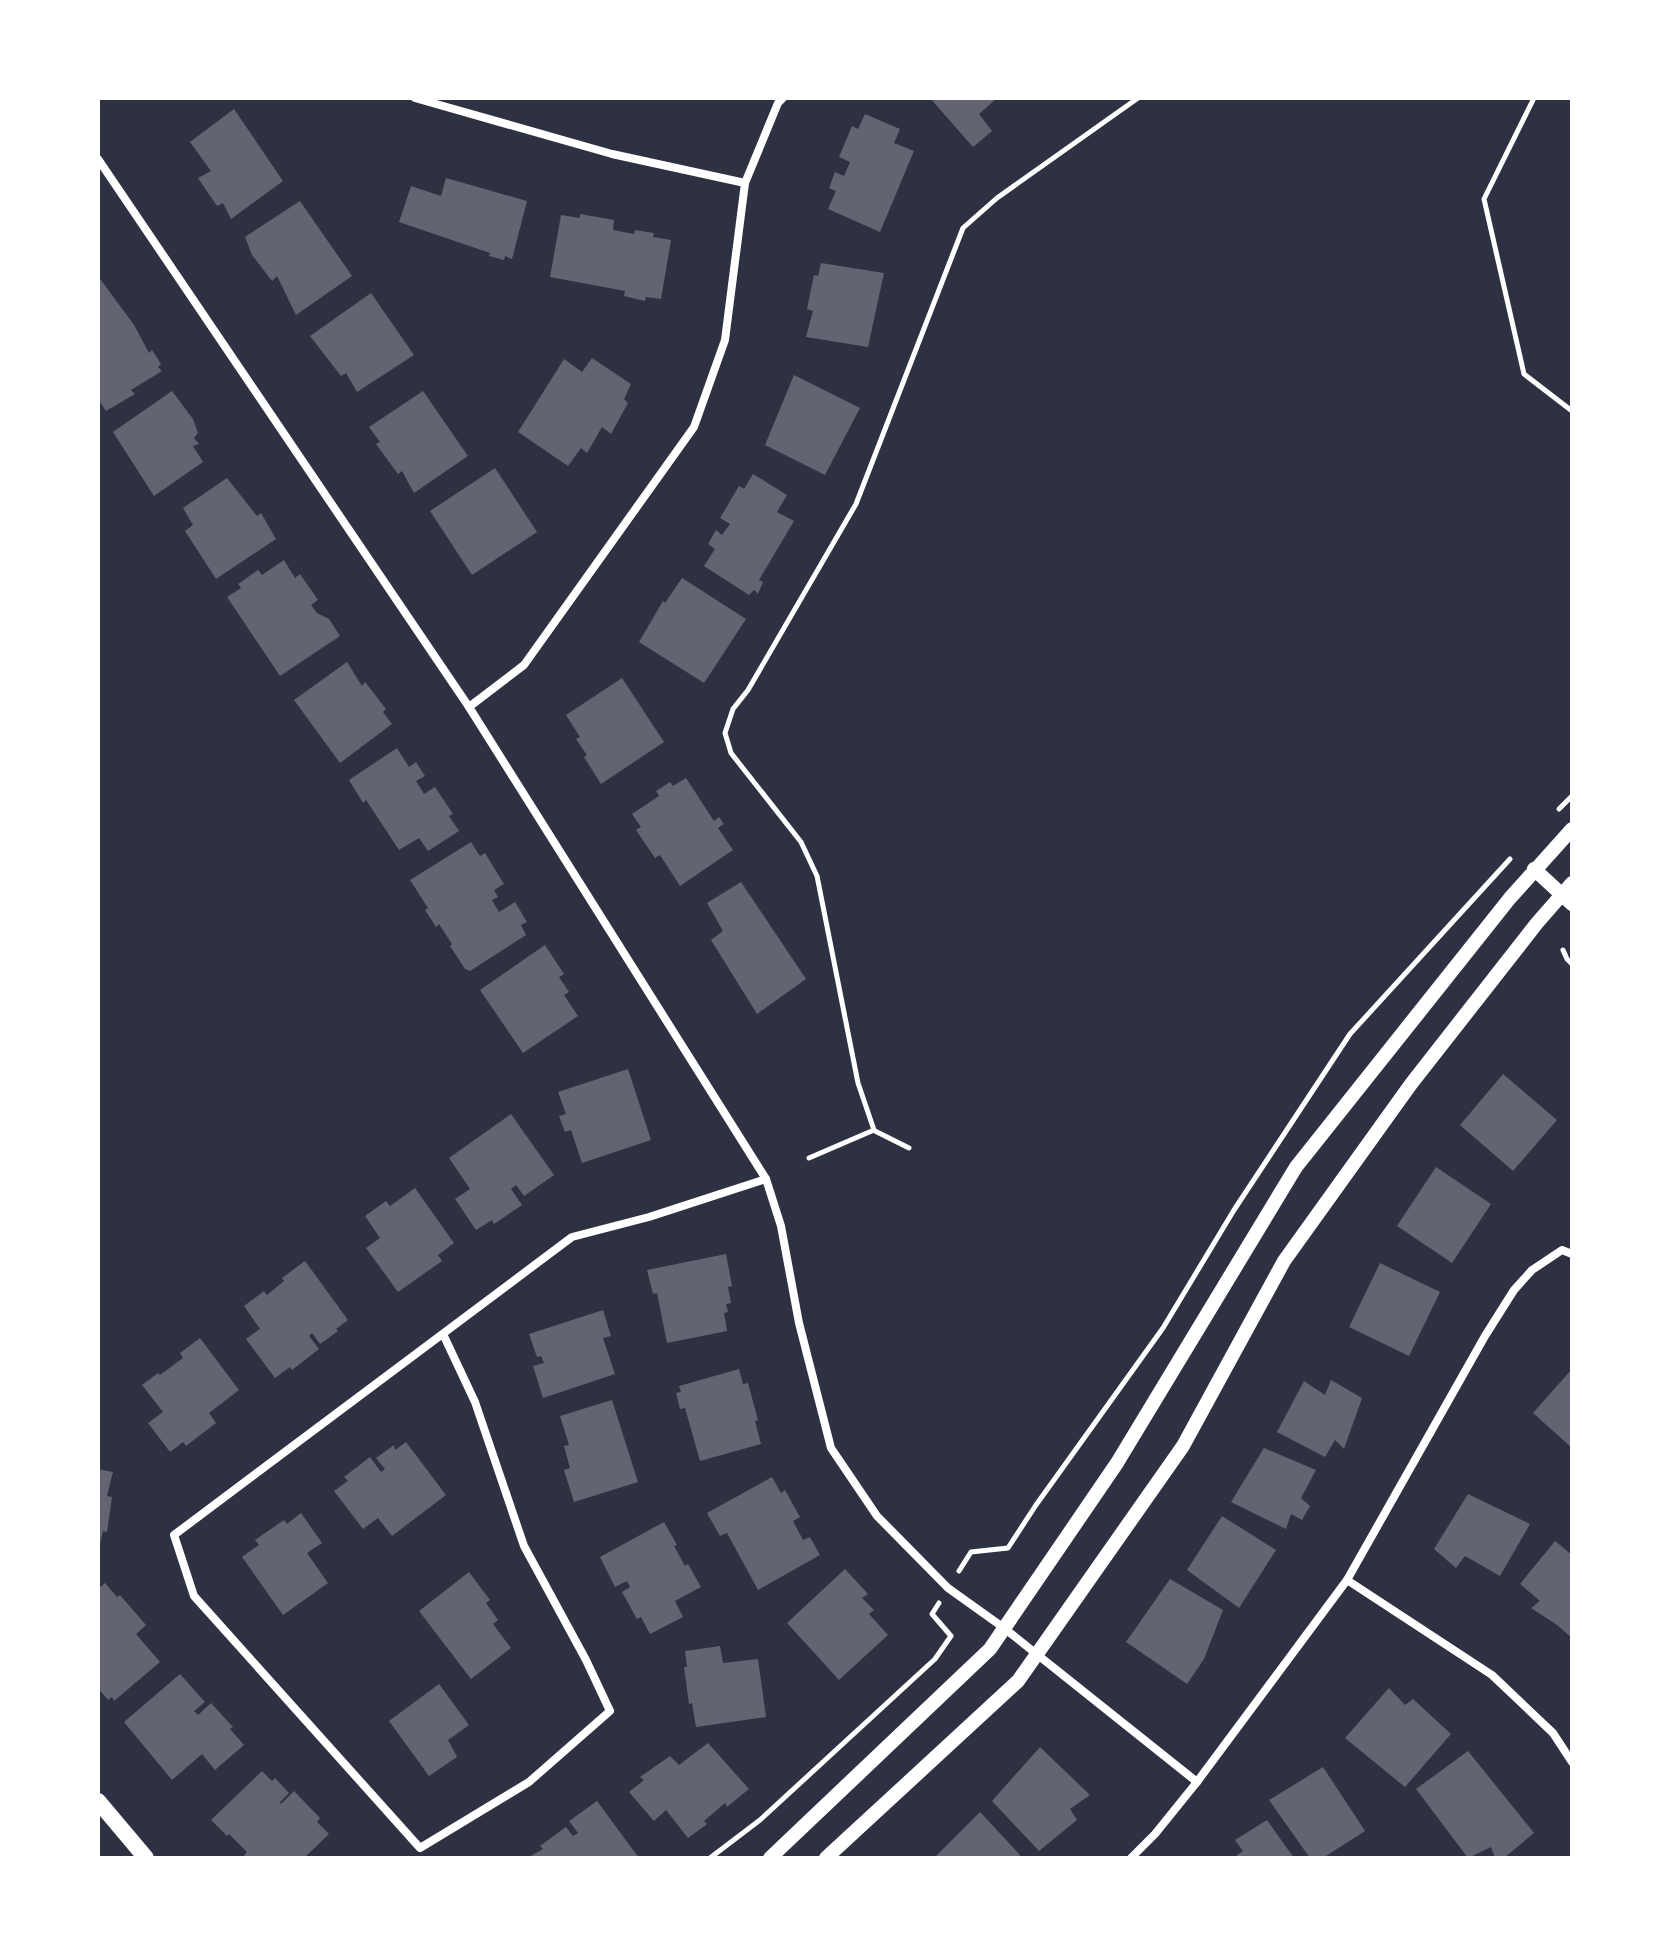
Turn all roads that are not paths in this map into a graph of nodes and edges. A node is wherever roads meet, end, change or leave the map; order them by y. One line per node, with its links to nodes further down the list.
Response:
1 (415, 98): 4 (street)
2 (783, 98): 4 (street)
3 (98, 159): 5 (street)
4 (745, 183): 5 (street)
5 (469, 707): 9 (street)
6 (1572, 829): 7 (street)
7 (1534, 869): 8 (street); 13 (street)
8 (1569, 894): 14 (street)
9 (766, 1179): 11 (street); 13 (street)
10 (1572, 1254): 12 (street)
11 (443, 1334): 11 (street)
12 (1347, 1580): 15 (street); 16 (street)
13 (1004, 1628): 14 (street); 19 (street)
14 (1037, 1654): 16 (street); 20 (street)
15 (1572, 1762)
16 (1197, 1782): 21 (street)
17 (98, 1801): 18 (main road)
18 (146, 1858)
19 (770, 1858)
20 (826, 1858)
21 (1131, 1858)

